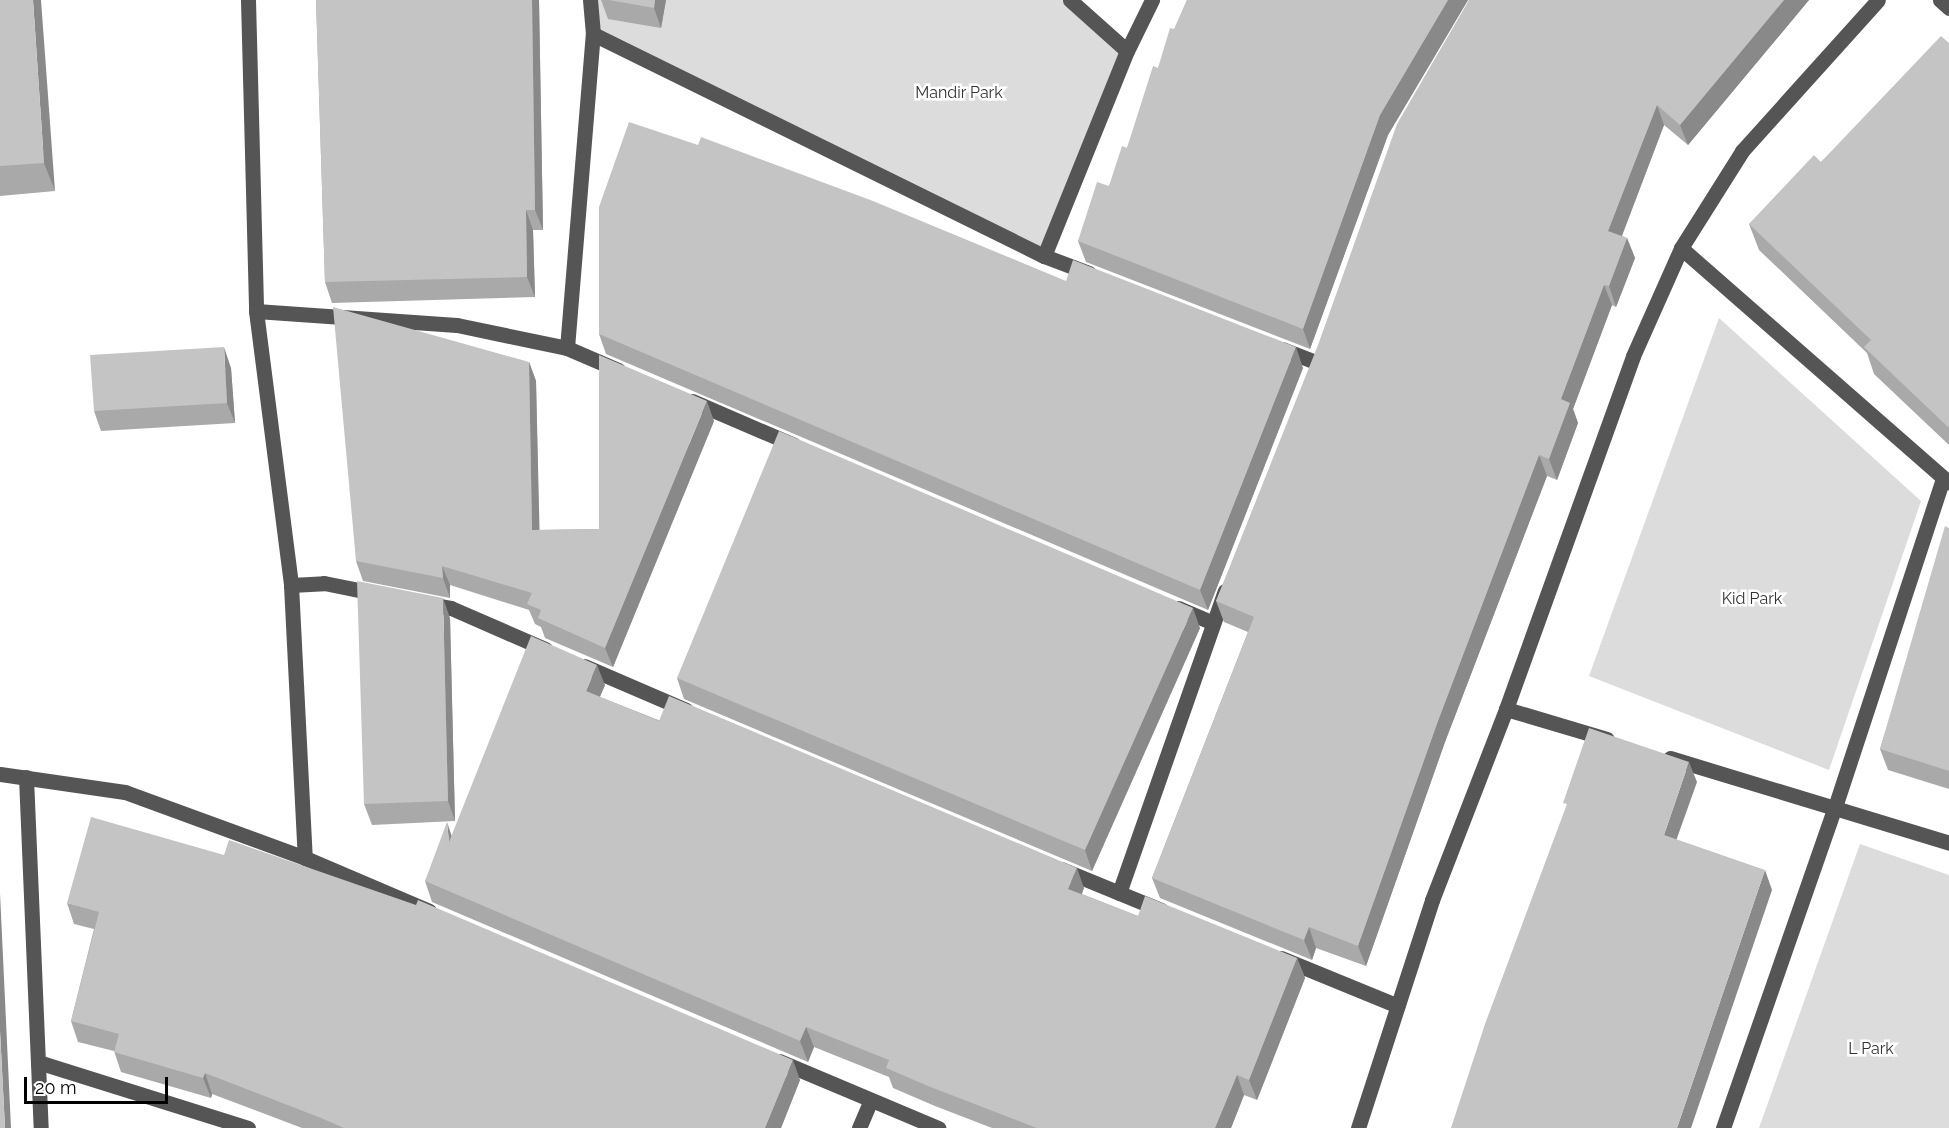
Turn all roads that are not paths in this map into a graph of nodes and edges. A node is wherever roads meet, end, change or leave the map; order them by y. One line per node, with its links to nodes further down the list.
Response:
1 (248, 0): 13 (street)
2 (590, 0): 8 (street)
3 (1070, 0): 9 (street)
4 (1152, 0): 9 (street)
5 (1878, 0): 10 (street)
6 (1940, 0): 7 (street)
7 (1949, 8)
8 (593, 34): 11 (street); 15 (street)
9 (1127, 51): 11 (street)
10 (1681, 248): 20 (street); 27 (street)
11 (1044, 256): 12 (street)
12 (1109, 281)
13 (256, 311): 15 (street); 22 (street)
14 (1272, 345): 16 (street)
15 (567, 348): 17 (street)
16 (1315, 362)
17 (633, 376)
18 (677, 395): 19 (street)
19 (808, 451)
20 (1946, 481): 33 (street)
21 (1230, 580): 26 (street)
22 (291, 585): 23 (street); 35 (street)
23 (393, 597)
24 (1158, 600): 26 (street)
25 (416, 601): 28 (street)
26 (1213, 623): 37 (street)
27 (1506, 709): 29 (street); 41 (street)
28 (701, 716)
29 (1619, 743)
30 (1653, 753): 33 (street)
31 (0, 774): 32 (street)
32 (26, 777): 35 (street); 43 (street)
33 (1835, 807): 34 (street); 50 (street)
34 (1949, 843)
35 (305, 858): 39 (street)
36 (1045, 862): 37 (street)
37 (1119, 893): 38 (street)
38 (1172, 914)
39 (447, 919)
40 (1269, 954): 41 (street)
41 (1398, 1006): 49 (street)
42 (762, 1054): 44 (street)
43 (38, 1062): 45 (street); 46 (street)
44 (871, 1100): 47 (street); 48 (street)
45 (41, 1128)
46 (248, 1128)
47 (859, 1128)
48 (938, 1128)
49 (1358, 1128)
50 (1723, 1128)

